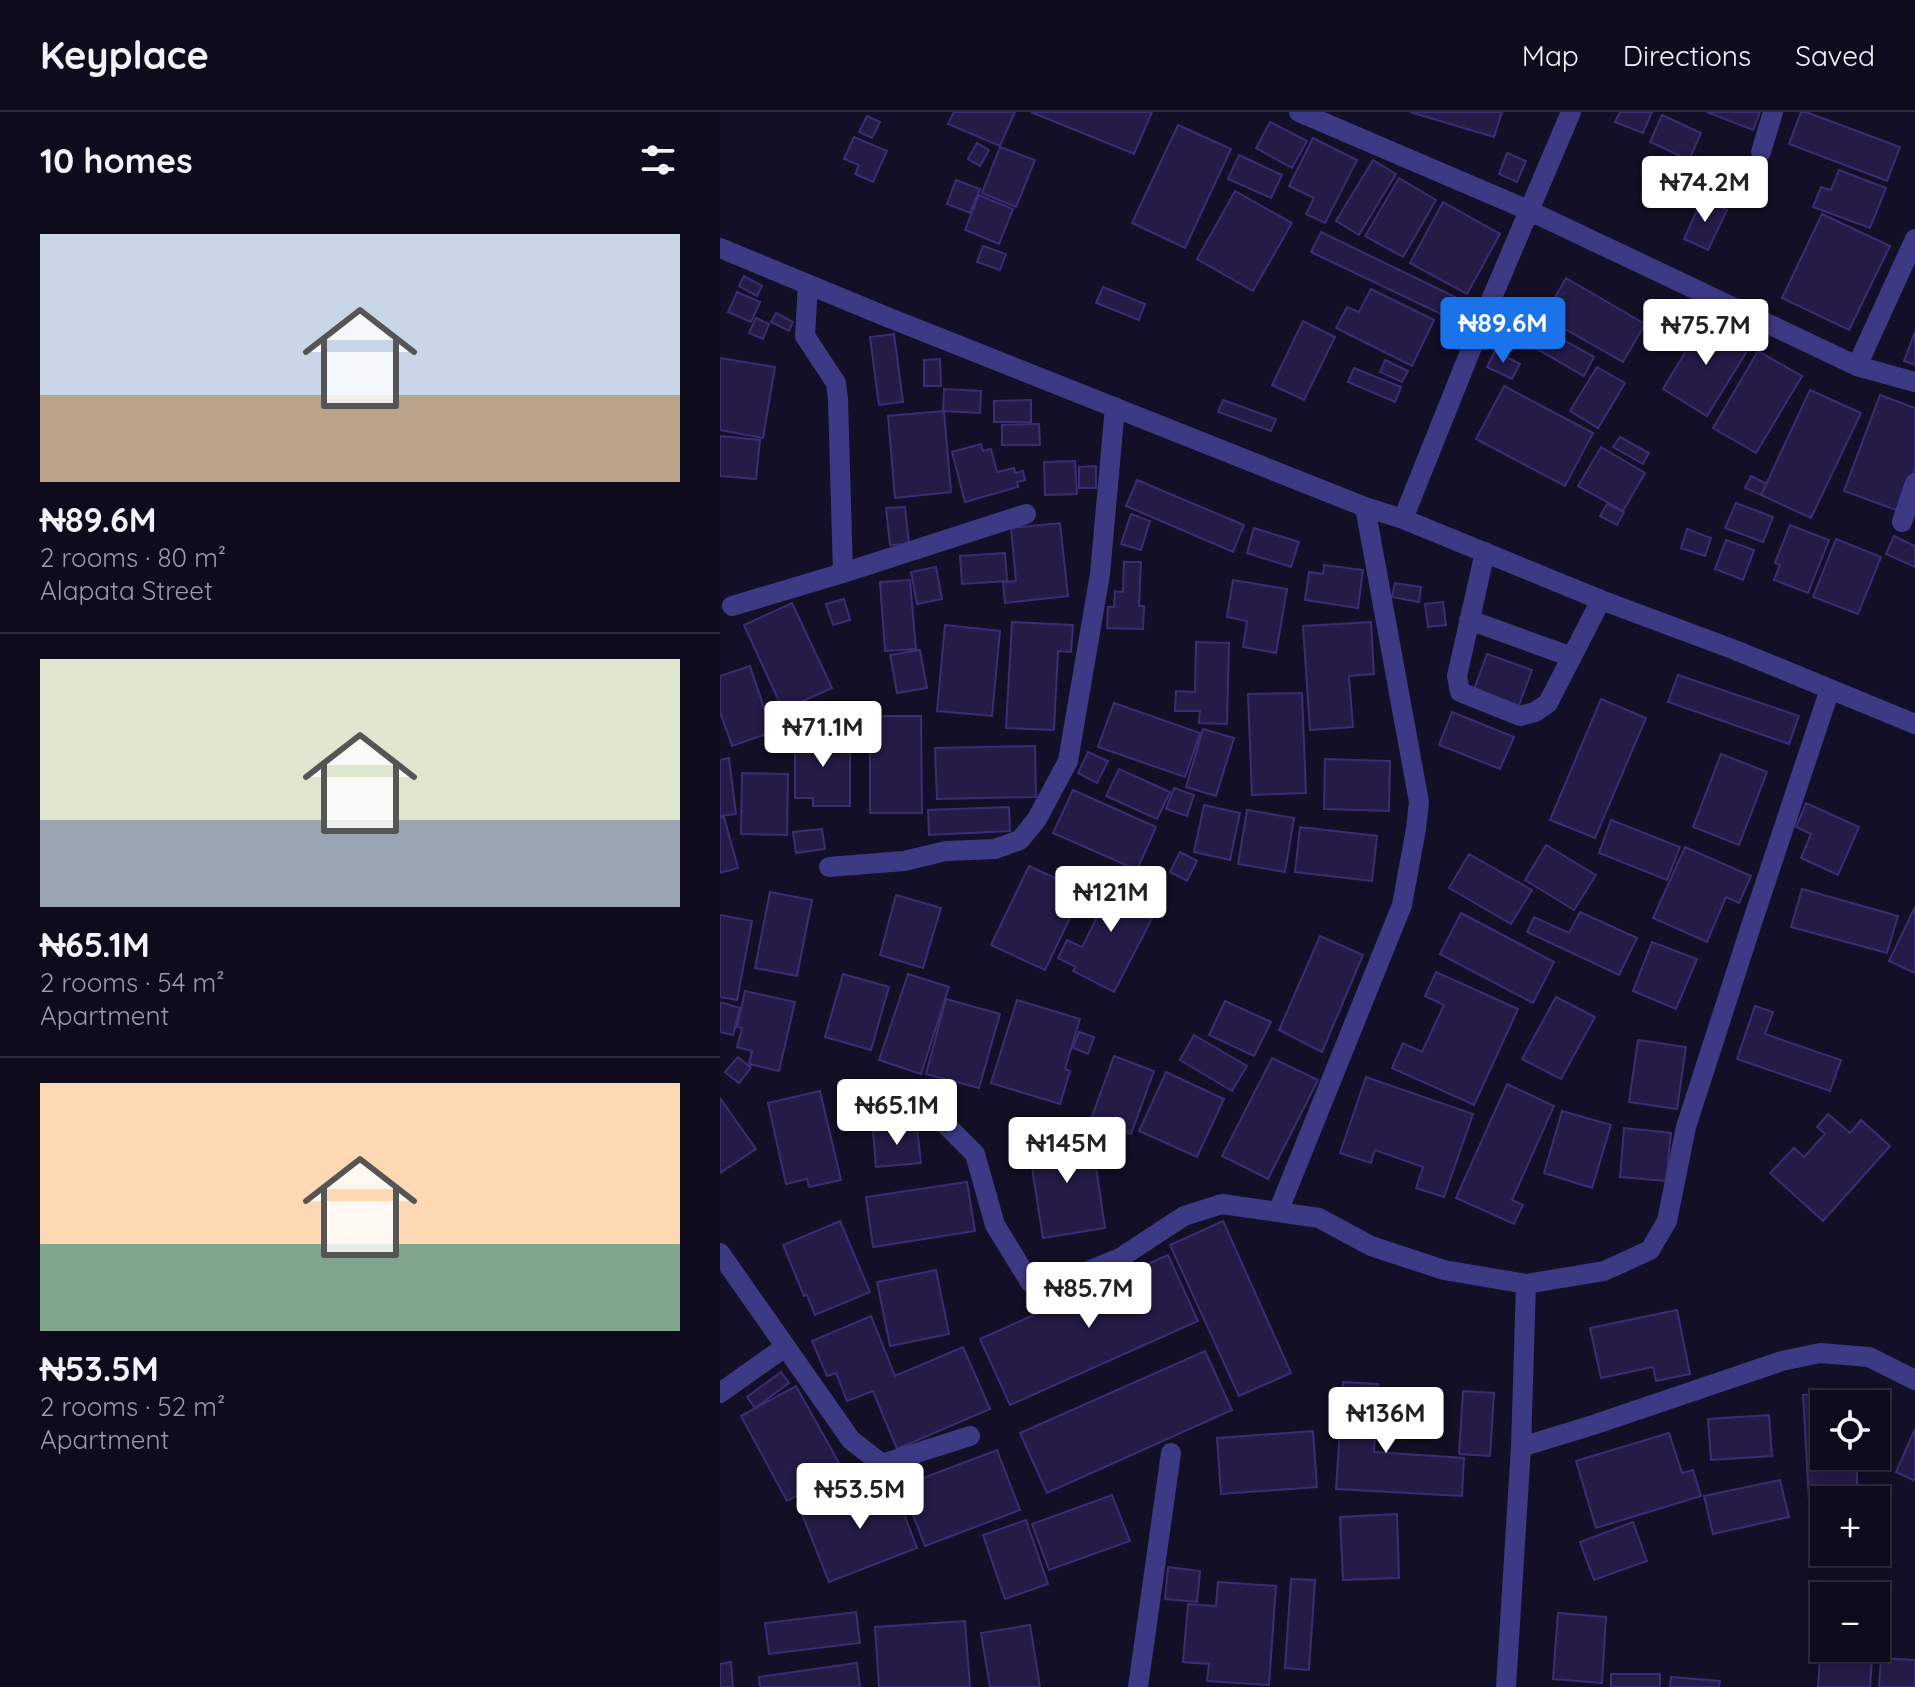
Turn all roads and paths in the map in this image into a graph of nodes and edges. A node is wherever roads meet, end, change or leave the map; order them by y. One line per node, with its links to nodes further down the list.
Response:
1 (1299, 112): 5 (street)
2 (1571, 112): 5 (street)
3 (1773, 112): 4 (street)
4 (1761, 152)
5 (1528, 210): 9 (street); 15 (street)
6 (1915, 239): 9 (street)
7 (720, 248): 8 (street)
8 (808, 284): 11 (street); 18 (street)
9 (1857, 366): 10 (street)
10 (1915, 382)
11 (1115, 407): 13 (street); 25 (street)
12 (1915, 483): 16 (street)
13 (1365, 507): 15 (street); 27 (street)
14 (1026, 514): 18 (street)
15 (1403, 519): 17 (street)
16 (1902, 522)
17 (1485, 552): 19 (street); 21 (street)
18 (843, 573): 20 (street)
19 (1601, 600): 22 (street); 23 (street)
20 (732, 606)
21 (1469, 620): 22 (street); 22 (street)
22 (1572, 657)
23 (1830, 689): 24 (street); 29 (street)
24 (1915, 724)
25 (829, 867)
26 (871, 1110): 27 (street)
27 (1278, 1212): 29 (street)
28 (720, 1253): 30 (street)
29 (1526, 1284): 34 (street)
30 (785, 1347): 32 (street); 33 (street)
31 (1915, 1380): 34 (street)
32 (720, 1393)
33 (970, 1436)
34 (1521, 1447): 37 (street)
35 (1171, 1453): 36 (street)
36 (1138, 1687)
37 (1506, 1687)

